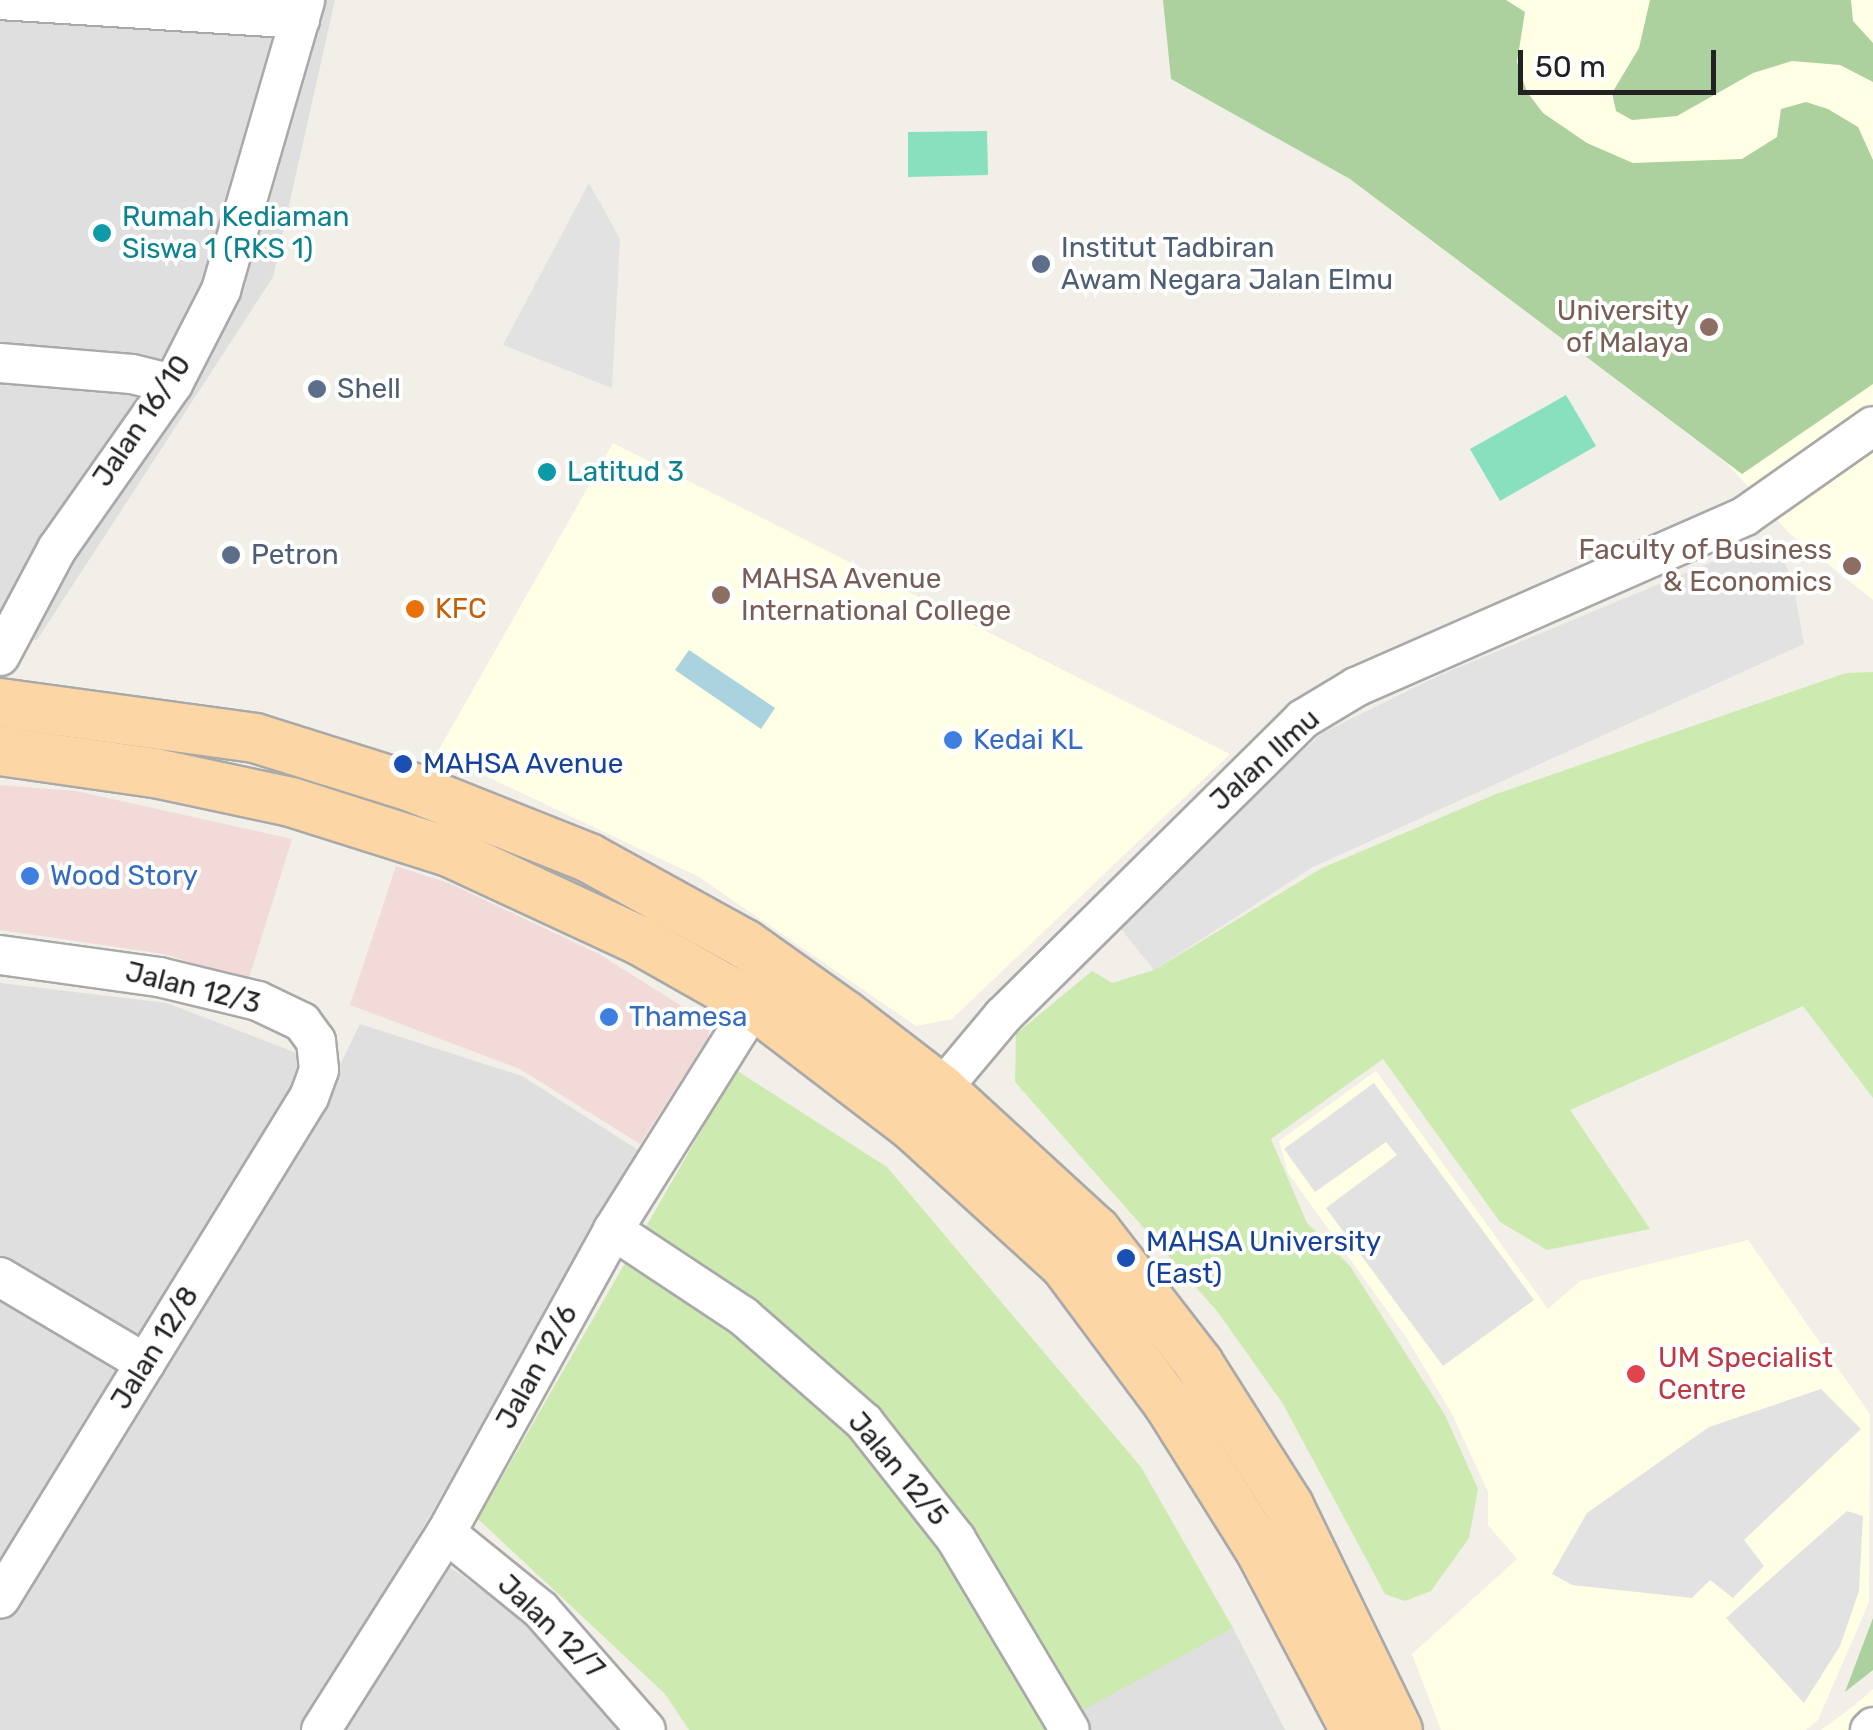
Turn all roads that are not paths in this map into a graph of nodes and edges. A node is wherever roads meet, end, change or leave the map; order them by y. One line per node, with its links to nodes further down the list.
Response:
1 (0, 0): 2 (street)
2 (302, 9): 4 (street, Jalan 16/10)
3 (0, 363): 4 (street)
4 (173, 384): 6 (street, Jalan 16/10)
5 (1873, 426): 11 (street, Jalan Ilmu)
6 (0, 656)
7 (0, 703): 11 (main road)
8 (0, 751): 10 (main road)
9 (0, 955): 12 (street, Jalan 12/3)
10 (754, 1005): 13 (main road); 14 (street, Jalan 12/6)
11 (942, 1089): 13 (street, Jalan Ilmu); 23 (main road)
12 (309, 1096): 16 (street, Jalan 12/8)
13 (911, 1125): 22 (main road)
14 (613, 1230): 17 (street, Jalan 12/6); 21 (street, Jalan 12/5)
15 (0, 1277): 16 (street)
16 (145, 1364): 18 (street, Jalan 12/8)
17 (446, 1533): 19 (street, Jalan 12/6); 20 (street, Jalan 12/7)
18 (0, 1599)
19 (321, 1730)
20 (646, 1730)
21 (1070, 1730)
22 (1354, 1730)
23 (1398, 1730)

